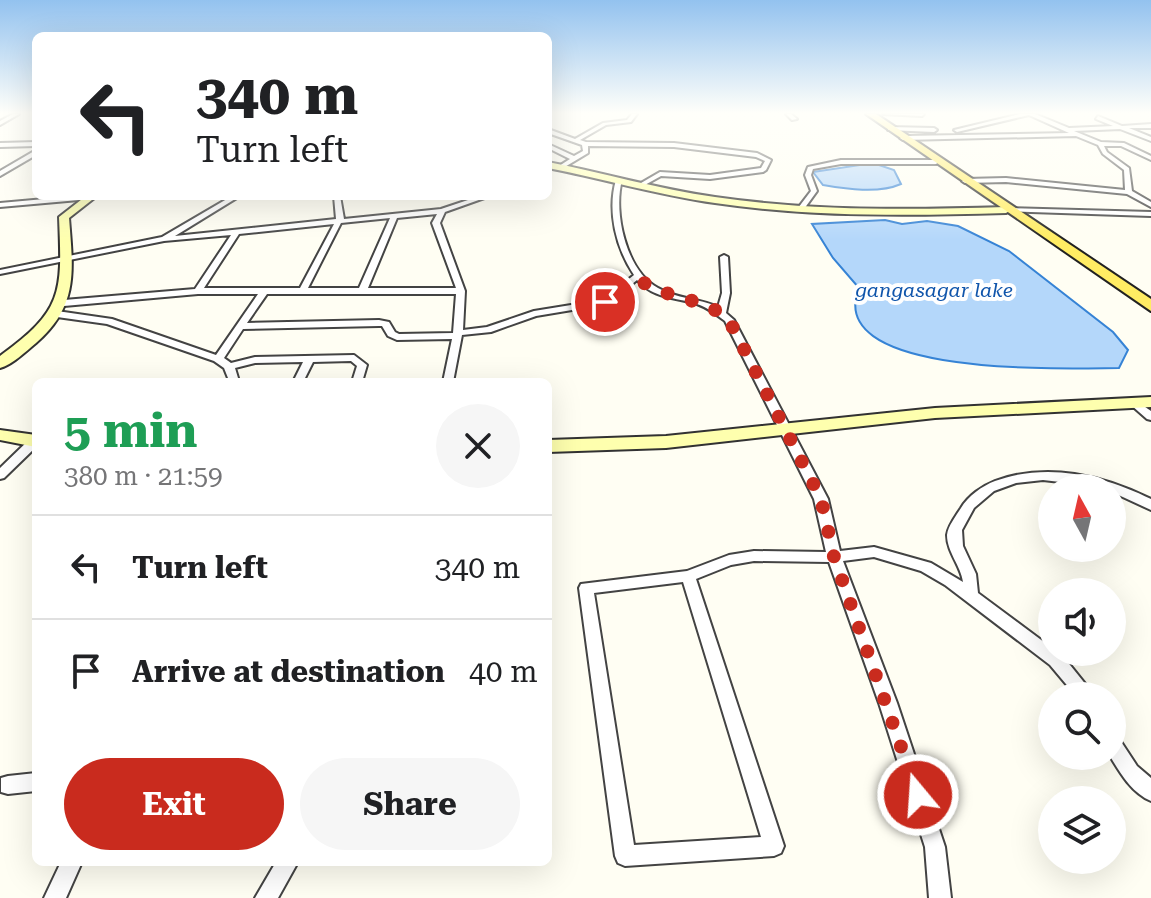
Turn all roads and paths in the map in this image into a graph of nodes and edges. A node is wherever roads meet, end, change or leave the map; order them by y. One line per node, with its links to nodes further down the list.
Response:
1 (30, 156): 11 (street)
2 (569, 156): 7 (street)
3 (580, 156): 7 (street)
4 (759, 156): 14 (street)
5 (928, 156): 8 (main road)
6 (1109, 156): 15 (street)
7 (575, 159): 10 (street)
8 (936, 162): 13 (main road); 23 (street)
9 (552, 166): 10 (street)
10 (561, 167): 12 (street)
11 (0, 174)
12 (619, 180): 14 (street); 34 (street)
13 (965, 181): 15 (street); 24 (main road)
14 (643, 184): 23 (street)
15 (1129, 192): 22 (street)
16 (57, 200): 21 (street)
17 (87, 200): 32 (street)
18 (230, 200): 30 (street)
19 (338, 200): 28 (street)
20 (475, 200): 25 (street)
21 (0, 205)
22 (1151, 205)
23 (802, 208): 24 (street)
24 (1006, 210): 26 (street); 40 (main road)
25 (442, 211): 27 (street); 39 (street)
26 (1151, 214)
27 (395, 215): 28 (street); 36 (street)
28 (340, 219): 29 (street); 35 (street)
29 (236, 232): 30 (street); 37 (street)
30 (164, 239): 32 (street)
31 (724, 257): 42 (street)
32 (66, 258): 33 (street); 41 (street)
33 (0, 272)
34 (636, 277): 42 (street); 44 (street)
35 (303, 290): 36 (street); 38 (street)
36 (363, 290): 39 (street)
37 (198, 291): 38 (street); 41 (street)
38 (264, 291): 43 (street)
39 (461, 291): 44 (street)
40 (1151, 306)
41 (60, 308): 46 (street); 47 (street)
42 (721, 313): 55 (street)
43 (240, 326): 44 (street); 46 (street)
44 (458, 334): 52 (street)
45 (310, 358): 48 (street); 50 (street); 51 (street)
46 (218, 359): 48 (street)
47 (0, 363)
48 (229, 366): 49 (street)
49 (233, 378)
50 (300, 378)
51 (358, 378)
52 (449, 378)
53 (1143, 403): 54 (street); 55 (street)
54 (1151, 417)
55 (786, 429): 59 (street); 62 (street)
56 (0, 435): 57 (street)
57 (32, 440)
58 (32, 445): 60 (street)
59 (552, 446)
60 (0, 475)
61 (1151, 505): 64 (street)
62 (834, 557): 63 (street); 64 (street); 74 (street)
63 (688, 576): 63 (street)
64 (970, 596): 65 (street)
65 (1074, 682)
66 (1126, 766): 69 (street)
67 (32, 782): 68 (street)
68 (8, 785)
69 (1151, 791)
70 (70, 866): 72 (street)
71 (286, 866): 73 (street)
72 (55, 898)
73 (266, 898)
74 (940, 898)

